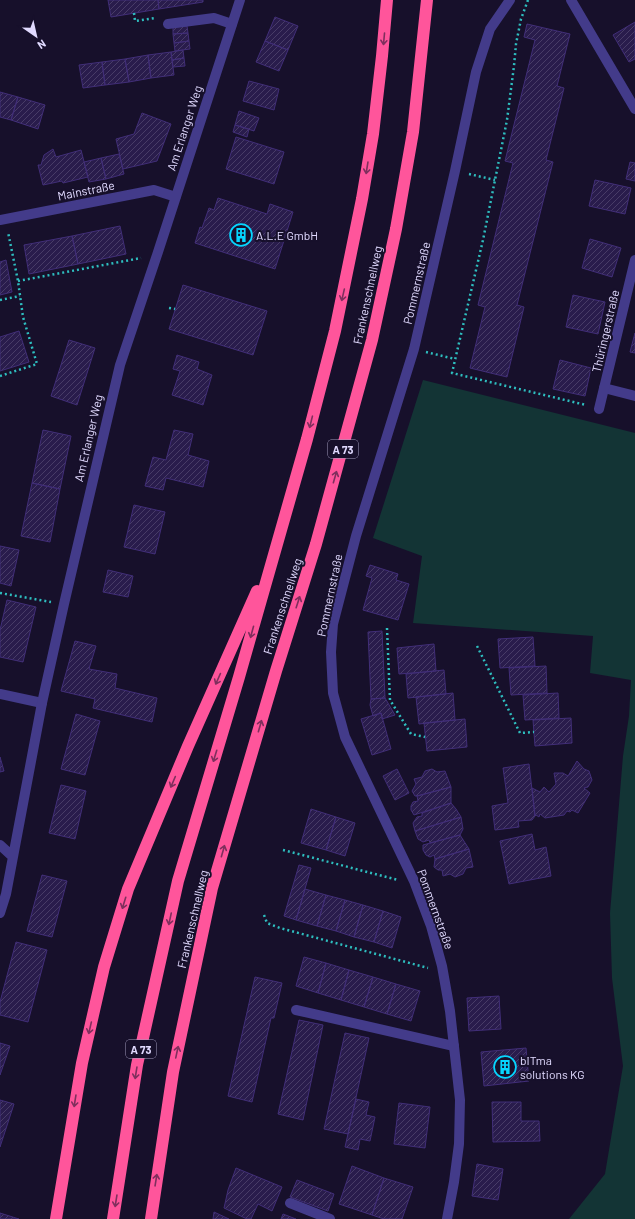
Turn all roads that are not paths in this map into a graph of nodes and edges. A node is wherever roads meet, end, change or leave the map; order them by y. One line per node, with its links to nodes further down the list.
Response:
1 (240, 0): 7 (street, Am Erlanger Weg)
2 (387, 0): 15 (highway, Frankenschnellweg / A 73, one-way to 15)
3 (427, 0): 27 (highway, Frankenschnellweg / A 73, one-way to 3)
4 (510, 0): 23 (street, Pommernstraße)
5 (571, 0): 8 (street)
6 (168, 24): 7 (street)
7 (232, 24): 9 (street, Am Erlanger Weg)
8 (635, 109)
9 (176, 197): 10 (street, Mainstraße); 17 (street, Am Erlanger Weg)
10 (3, 220)
11 (635, 260): 12 (street, Thüringerstraße)
12 (604, 388): 13 (street); 14 (street, Thüringerstraße)
13 (635, 396)
14 (599, 409)
15 (273, 554): 25 (highway, one-way to 25); 26 (highway, Frankenschnellweg / A 73, one-way to 26)
16 (0, 694): 17 (street)
17 (42, 703): 19 (street, Am Erlanger Weg)
18 (0, 845): 19 (street)
19 (12, 856): 20 (street, Am Erlanger Weg)
20 (3, 895): 21 (street, Am Erlanger Weg)
21 (0, 913)
22 (296, 1010): 23 (street)
23 (454, 1046): 29 (street, Pommernstraße)
24 (290, 1203): 28 (street)
25 (56, 1219)
26 (113, 1219)
27 (151, 1219)
28 (330, 1219)
29 (447, 1219)

